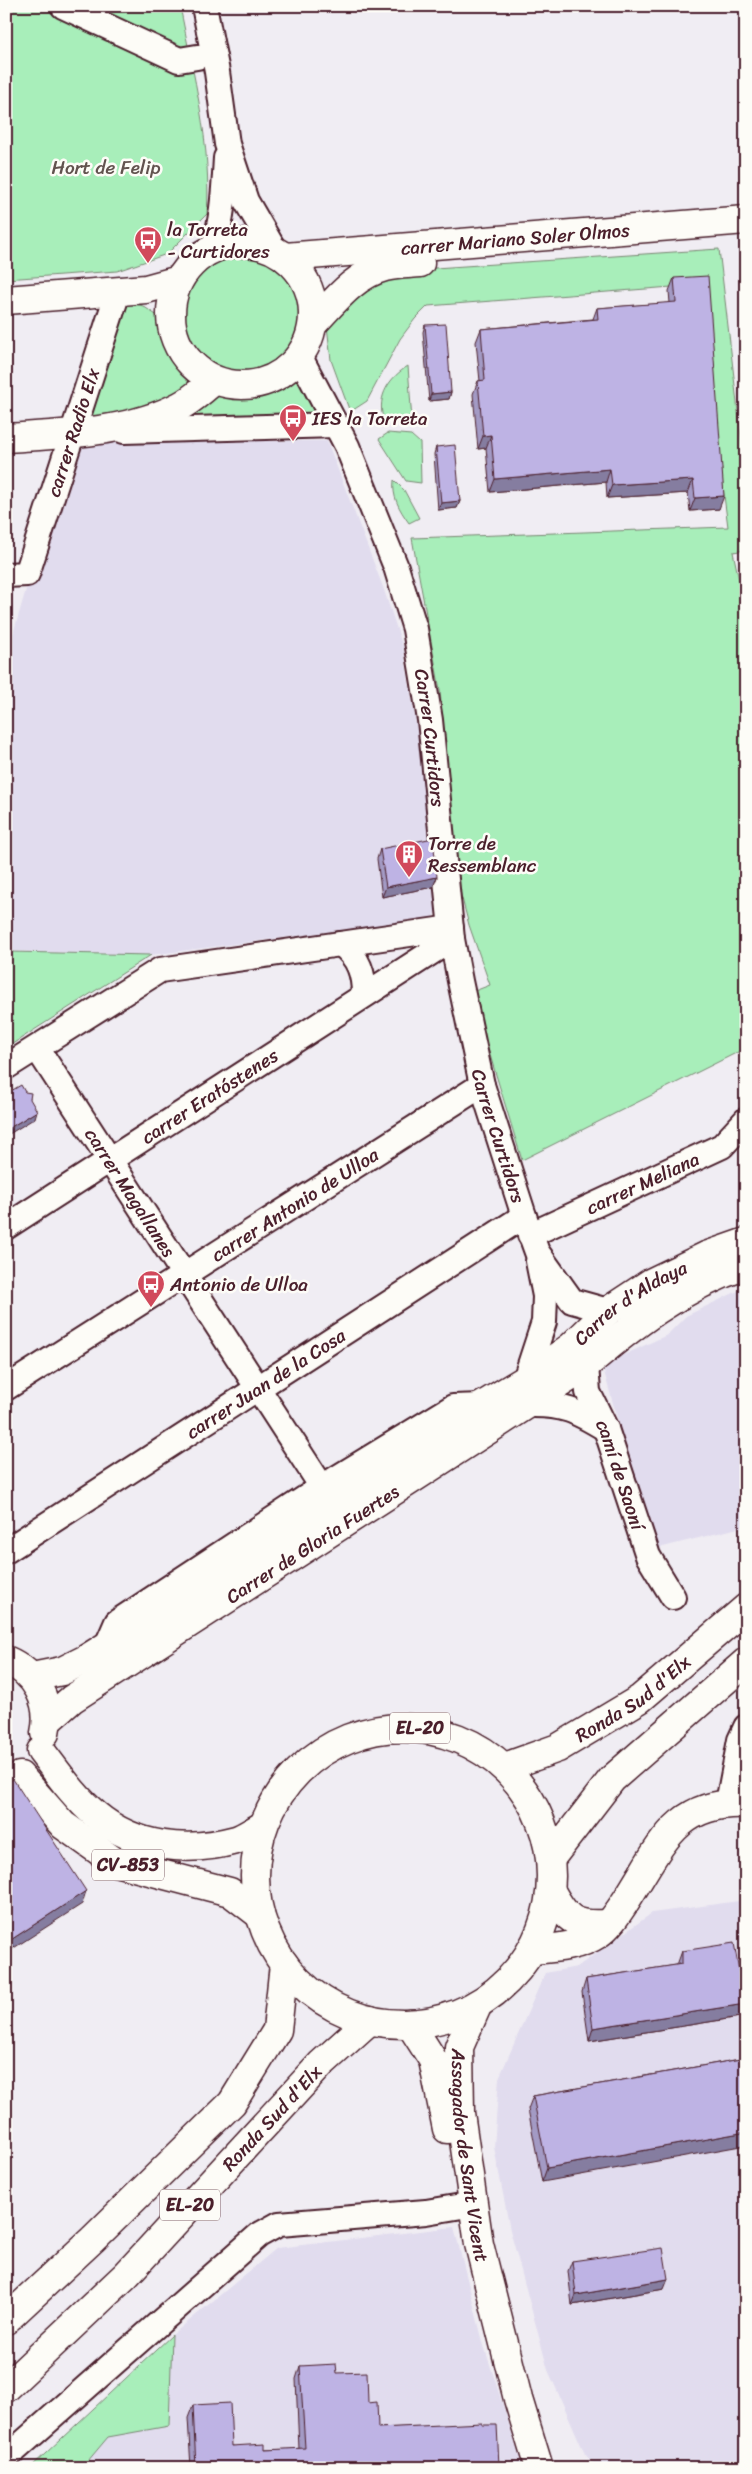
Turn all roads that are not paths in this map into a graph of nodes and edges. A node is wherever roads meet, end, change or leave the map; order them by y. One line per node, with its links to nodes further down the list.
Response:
1 (63, 6): 3 (street)
2 (204, 6): 4 (street)
3 (197, 57)
4 (227, 144): 7 (street); 8 (street)
5 (746, 220): 8 (main road, carrer Mariano Soler Olmos)
6 (746, 239): 12 (main road, carrer Mariano Soler Olmos)
7 (213, 249): 8 (main road); 9 (main road)
8 (280, 254): 12 (main road)
9 (179, 280): 10 (main road); 14 (main road)
10 (118, 292): 11 (main road); 16 (street, carrer Radio Elx)
11 (6, 300)
12 (313, 324): 13 (main road)
13 (300, 357): 14 (main road); 15 (street, Carrer Curtidors)
14 (214, 380): 16 (main road)
15 (337, 426): 16 (street); 19 (street, Carrer Curtidors)
16 (72, 433): 17 (main road); 18 (street, carrer Radio Elx)
17 (6, 438)
18 (17, 574)
19 (452, 934): 20 (street); 21 (street, carrer Eratóstenes); 22 (street, Carrer Curtidors)
20 (341, 944): 23 (street); 24 (street)
21 (413, 965): 22 (street); 23 (street, carrer Eratóstenes)
22 (460, 981): 26 (street, Carrer Curtidors)
23 (364, 995): 28 (street, carrer Eratóstenes)
24 (37, 1048): 25 (street); 28 (street, carrer Magallanes)
25 (6, 1067)
26 (482, 1085): 30 (street, Carrer Curtidors); 33 (street, carrer Antonio de Ulloa)
27 (746, 1120): 30 (street, carrer Meliana)
28 (109, 1160): 29 (street, carrer Eratóstenes); 33 (street, carrer Magallanes)
29 (6, 1226)
30 (530, 1234): 34 (street, Carrer Curtidors); 37 (street, carrer Juan de la Cosa); 38 (street, Carrer Curtidors)
31 (746, 1242): 34 (main road, Carrer d'Aldaya)
32 (746, 1265): 35 (main road, Carrer d'Aldaya)
33 (184, 1275): 36 (street, carrer Antonio de Ulloa); 37 (street, carrer Magallanes)
34 (608, 1311): 38 (main road, Carrer d'Aldaya)
35 (582, 1368): 38 (main road, Carrer de Gloria Fuertes); 40 (street)
36 (6, 1388)
37 (258, 1390): 41 (street, carrer Magallanes); 42 (street, carrer Juan de la Cosa)
38 (526, 1392): 39 (main road, Carrer de Gloria Fuertes); 40 (street, camí de Saoní); 49 (main road, Carrer de Gloria Fuertes)
39 (482, 1406): 41 (street, Carrer de Gloria Fuertes); 45 (main road, Carrer de Gloria Fuertes)
40 (606, 1429): 43 (street, camí de Saoní)
41 (322, 1487): 45 (street, Carrer de Gloria Fuertes)
42 (6, 1551)
43 (673, 1597)
44 (746, 1608): 52 (main road, Ronda Sud d'Elx)
45 (107, 1645): 48 (main road, Carrer de Gloria Fuertes)
46 (6, 1660): 48 (main road)
47 (746, 1662): 56 (main road)
48 (32, 1677): 49 (main road)
49 (48, 1720): 51 (main road)
50 (746, 1727): 54 (street)
51 (41, 1751): 53 (main road); 55 (main road)
52 (505, 1767): 55 (main road, EL-20); 56 (main road, EL-20)
53 (13, 1779): 58 (main road, CV-853)
54 (737, 1804): 59 (main road)
55 (263, 1826): 58 (main road, EL-20)
56 (551, 1858): 57 (main road, EL-20)
57 (552, 1893): 59 (main road); 60 (main road, EL-20)
58 (260, 1914): 61 (main road, EL-20)
59 (608, 1924): 60 (main road)
60 (532, 1950): 62 (main road, EL-20)
61 (284, 1964): 63 (main road, EL-20); 66 (main road, EL-20)
62 (478, 2004): 64 (main road, EL-20); 65 (main road, Assagador de Sant Vicent)
63 (370, 2020): 64 (main road, EL-20); 67 (main road, Ronda Sud d'Elx / EL-20)
64 (410, 2024): 65 (main road, Assagador de Sant Vicent)
65 (468, 2206): 68 (street); 69 (main road, Assagador de Sant Vicent)
66 (6, 2320)
67 (6, 2388)
68 (6, 2458)
69 (539, 2468)

